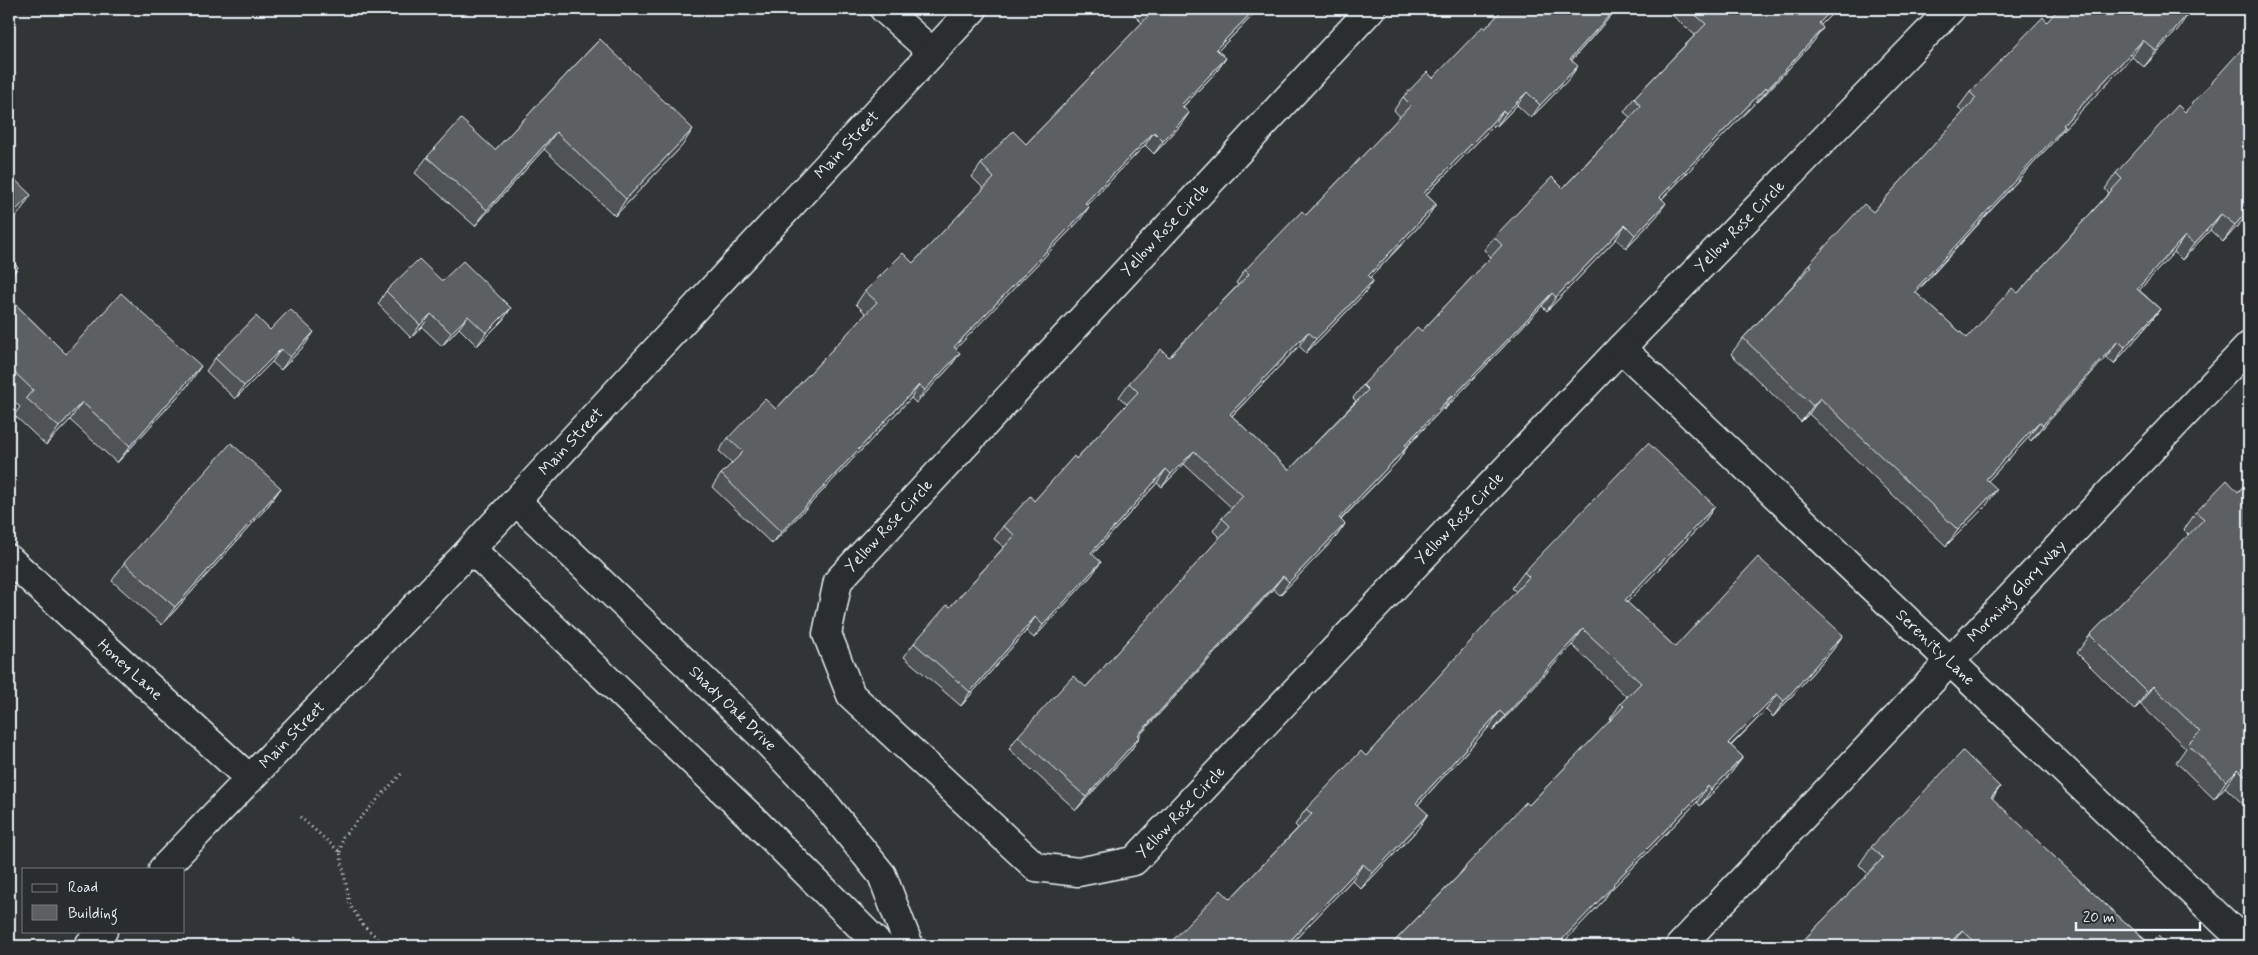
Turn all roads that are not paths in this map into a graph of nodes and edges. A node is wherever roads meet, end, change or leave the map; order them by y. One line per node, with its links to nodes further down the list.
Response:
1 (884, 9): 5 (street)
2 (1372, 9): 7 (street, Yellow Rose Circle)
3 (1951, 9): 7 (street, Yellow Rose Circle)
4 (966, 11): 5 (street, Main Street)
5 (932, 52): 8 (street, Main Street)
6 (2249, 346): 11 (street, Morning Glory Way)
7 (1622, 348): 11 (street, Serenity Lane)
8 (516, 501): 9 (street, Main Street); 17 (street, Shady Oak Drive)
9 (471, 549): 12 (street, Main Street); 16 (street)
10 (9, 558): 12 (street, Honey Lane)
11 (1949, 662): 18 (street, Morning Glory Way); 19 (street, Serenity Lane)
12 (250, 779): 13 (street, Main Street)
13 (165, 868)
14 (102, 932): 15 (street)
15 (88, 946)
16 (880, 946)
17 (909, 946)
18 (1680, 946)
19 (2249, 946)

